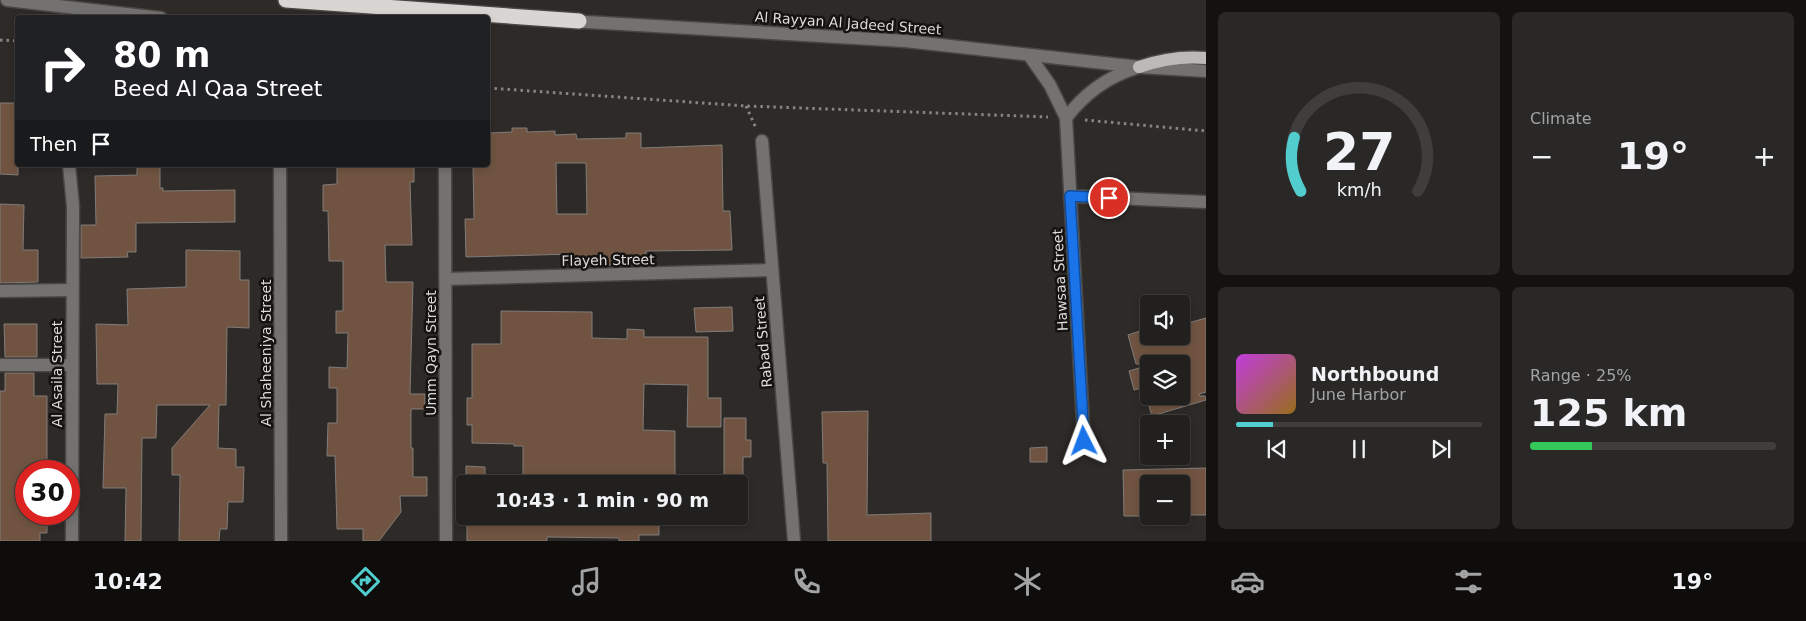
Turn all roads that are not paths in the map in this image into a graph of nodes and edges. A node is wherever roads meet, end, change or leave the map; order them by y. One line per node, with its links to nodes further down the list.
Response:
1 (7, 0): 3 (street)
2 (286, 0): 4 (highway)
3 (135, 15)
4 (579, 21): 5 (street, Al Rayyan Al Jadeed Street); 6 (street, Al Rayyan Al Jadeed Street)
5 (490, 22)
6 (1029, 55): 8 (street, Al Rayyan Al Jadeed Street); 10 (street, Hawsaa Street)
7 (1206, 58): 8 (main road)
8 (1139, 67): 9 (street, Al Rayyan Al Jadeed Street); 10 (street)
9 (1206, 71)
10 (1066, 118): 15 (street, Hawsaa Street)
11 (762, 141): 17 (street, Rabad Street)
12 (69, 167): 19 (street, Al Asaila Street)
13 (280, 167): 25 (street, Al Shaheeniya Street)
14 (445, 167): 18 (street, Umm Qayn Street)
15 (1070, 196): 16 (street); 23 (street, Hawsaa Street)
16 (1206, 202)
17 (772, 270): 18 (street, Flayeh Street); 27 (street, Rabad Street)
18 (446, 279): 26 (street, Umm Qayn Street)
19 (72, 290): 20 (street); 22 (street, Al Asaila Street)
20 (0, 291)
21 (0, 366): 22 (street)
22 (72, 366): 24 (street, Al Asaila Street)
23 (1084, 441)
24 (72, 541)
25 (281, 541)
26 (446, 541)
27 (794, 541)

